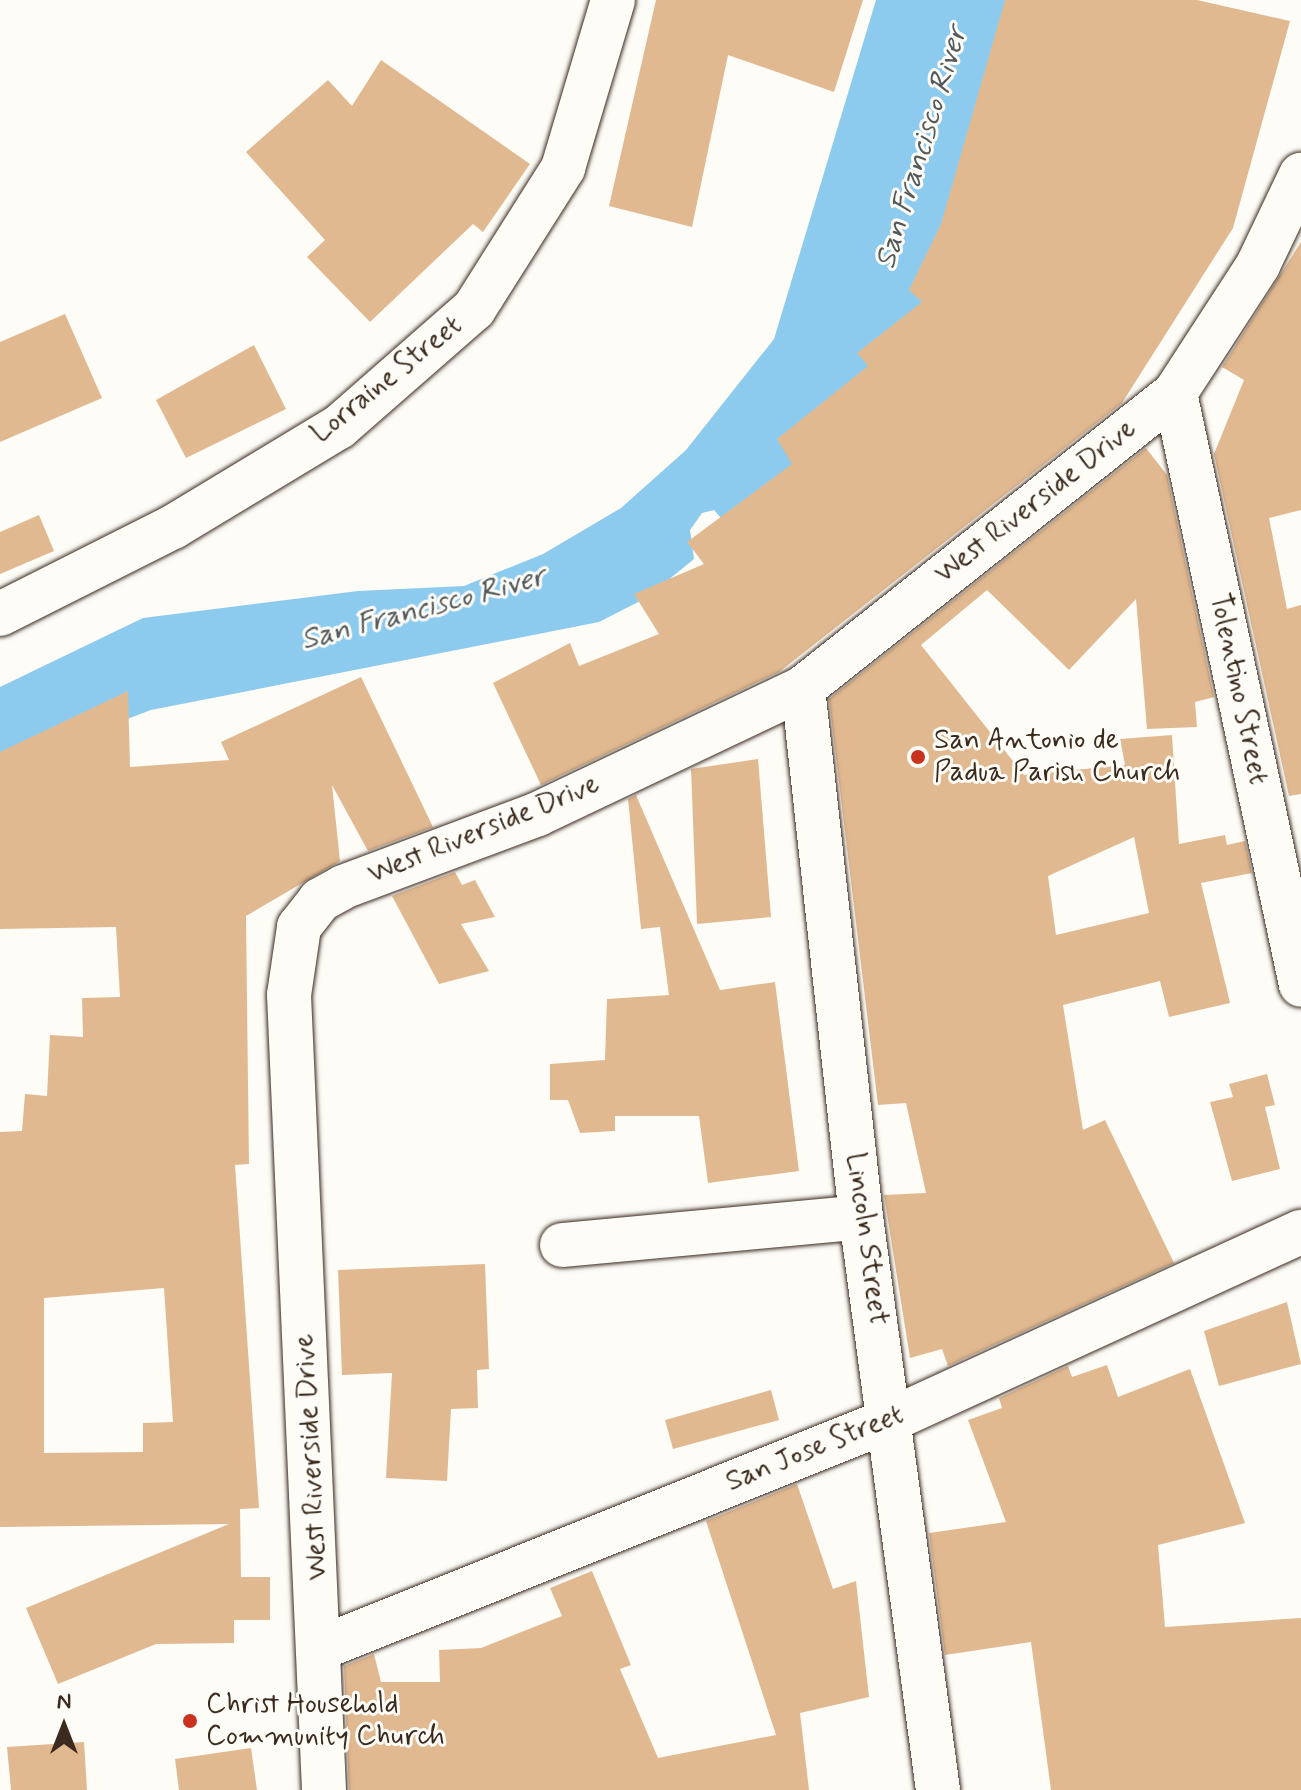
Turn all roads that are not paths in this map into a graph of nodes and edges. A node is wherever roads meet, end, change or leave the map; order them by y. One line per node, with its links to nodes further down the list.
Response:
1 (613, 0): 4 (street, Lorraine Street)
2 (1301, 175): 3 (street, West Riverside Drive)
3 (1175, 393): 5 (street, West Riverside Drive); 6 (street, Tolentino Street)
4 (0, 614)
5 (803, 688): 7 (street, Lincoln Street); 11 (street, West Riverside Drive)
6 (1301, 985)
7 (861, 1217): 9 (street); 10 (street, Lincoln Street)
8 (1301, 1232): 10 (street, San Jose Street)
9 (562, 1245)
10 (892, 1419): 11 (street, San Jose Street); 13 (street, Lincoln Street)
11 (321, 1648): 12 (street, West Riverside Drive)
12 (324, 1790)
13 (938, 1790)

